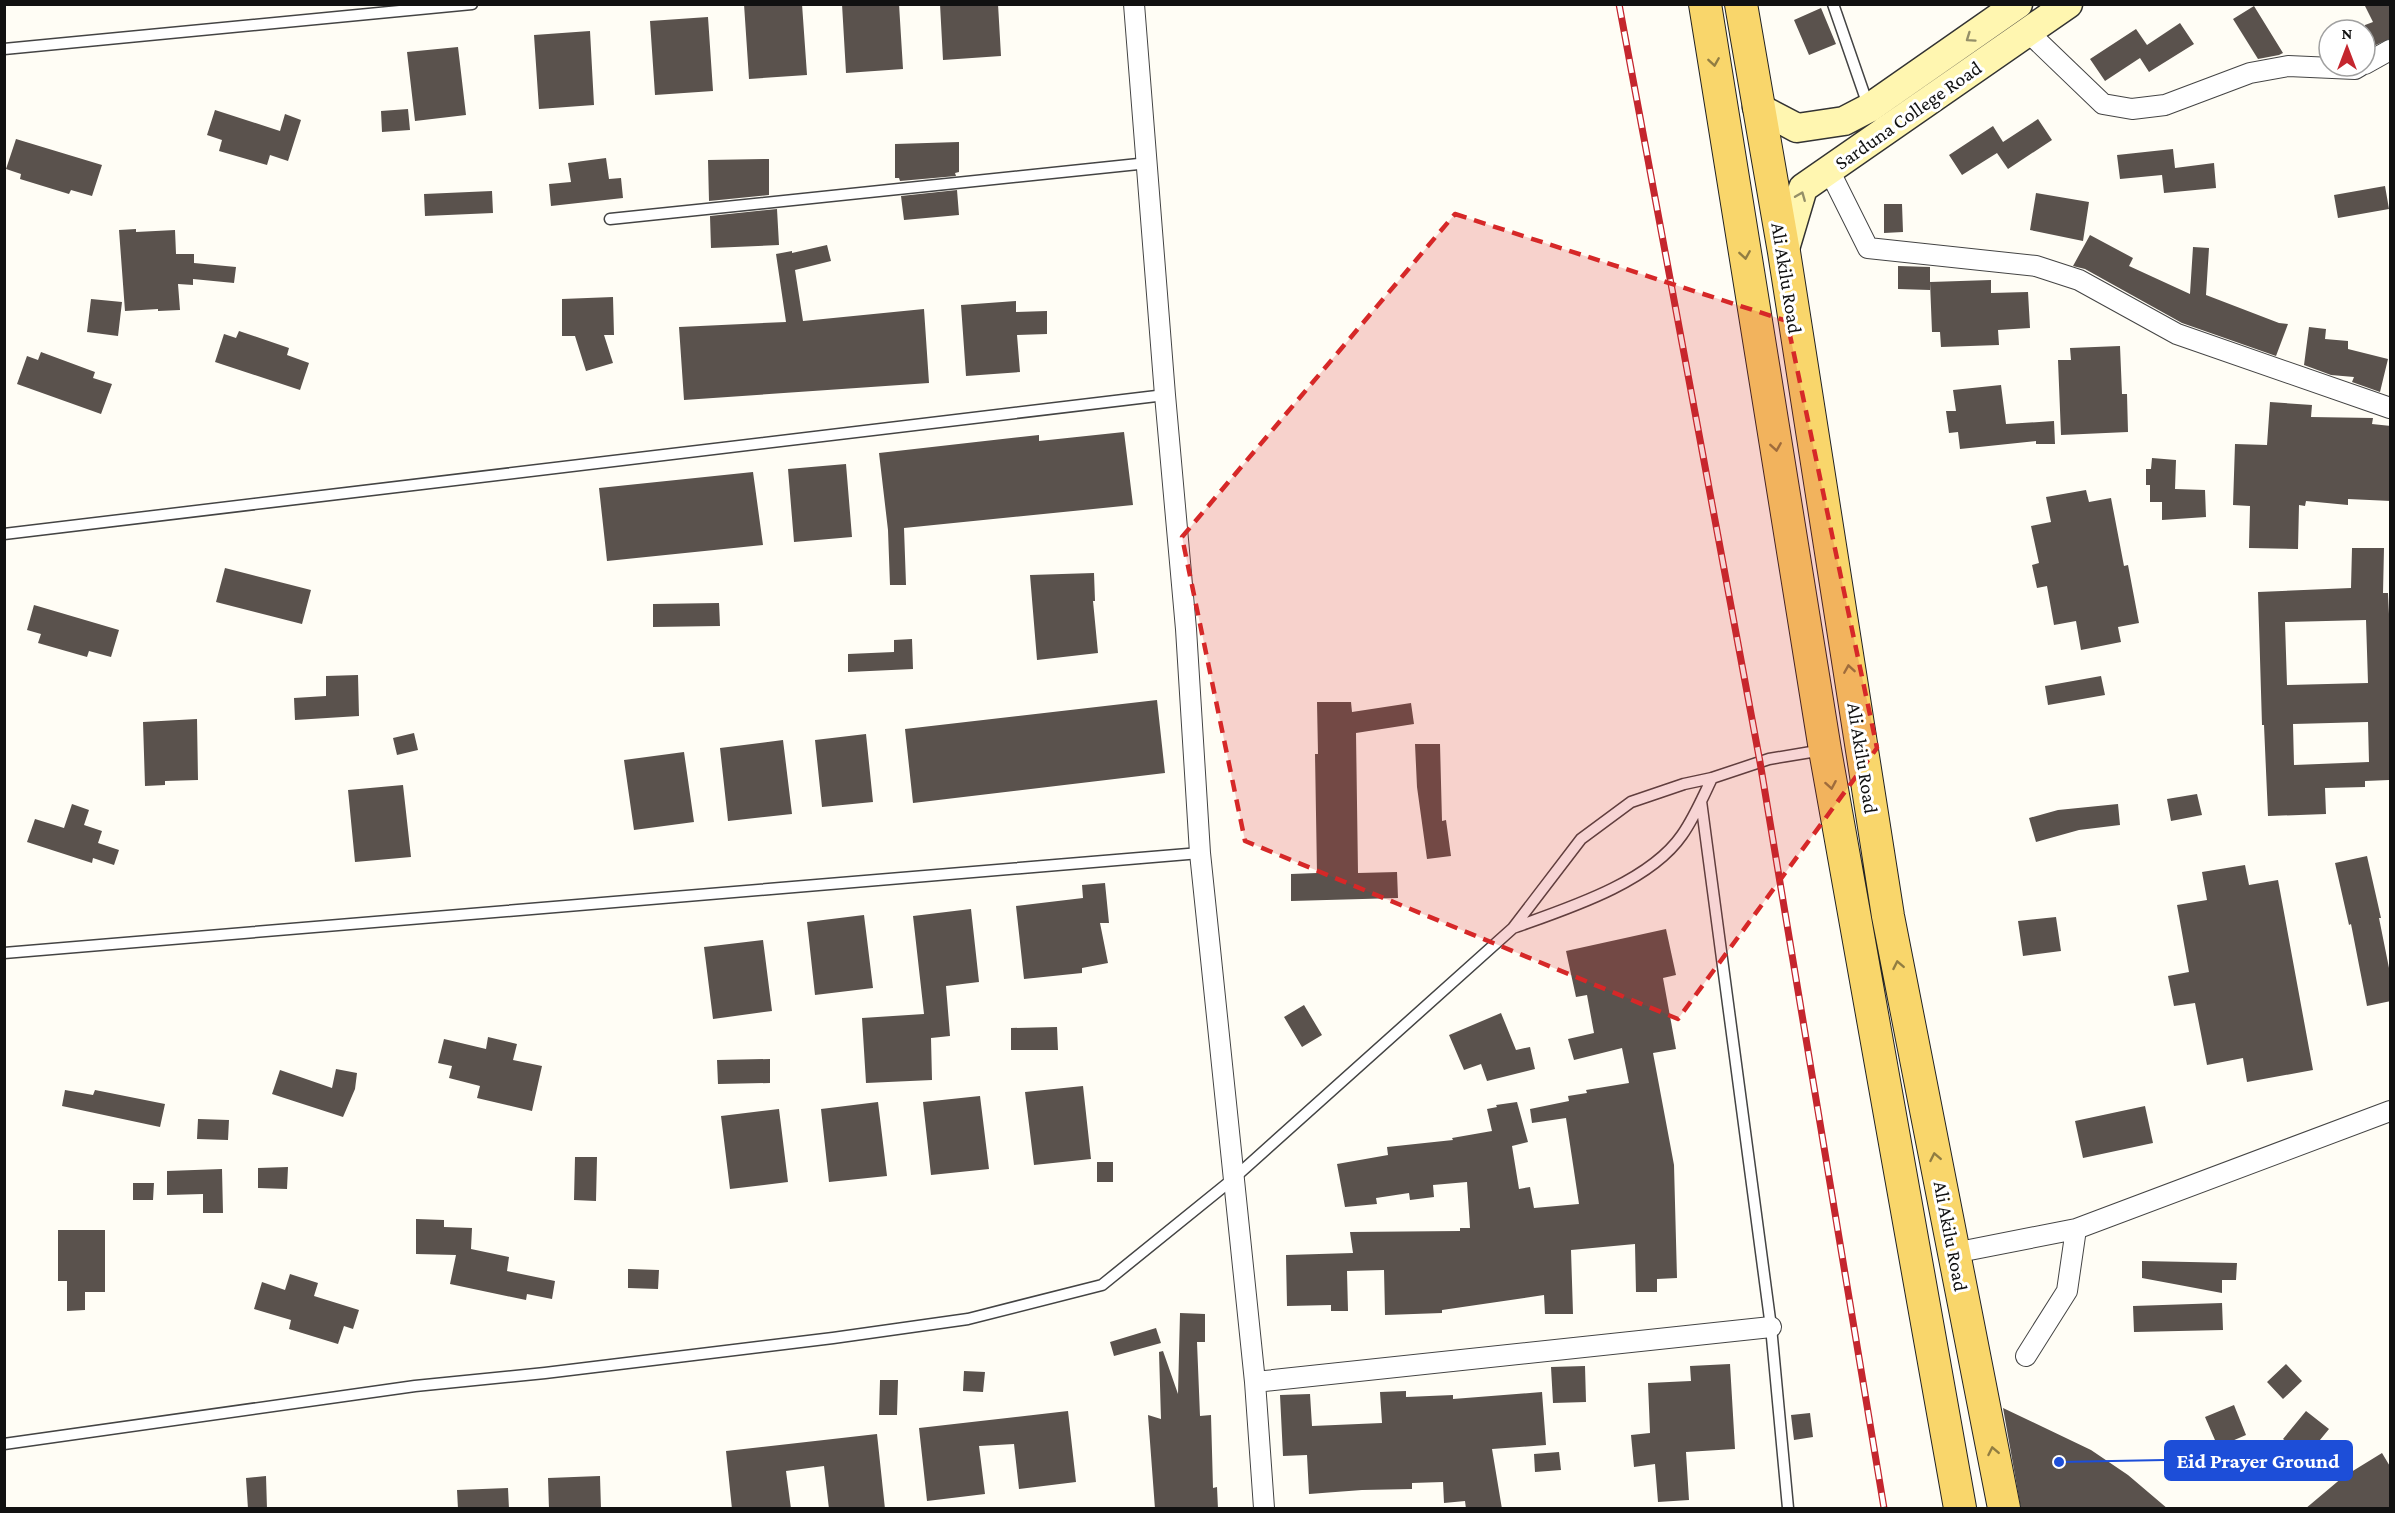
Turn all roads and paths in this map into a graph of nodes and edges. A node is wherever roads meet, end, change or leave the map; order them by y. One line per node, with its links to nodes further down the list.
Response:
1 (472, 4): 9 (lane)
2 (1134, 4): 15 (street)
3 (1705, 4): 23 (main road, Ali Akilu Road, one-way to 23)
4 (1740, 4): 13 (main road, Ali Akilu Road)
5 (1833, 4): 14 (lane)
6 (2018, 4): 14 (street, Sarduna College Road, one-way to 14)
7 (2068, 4): 8 (street, Sarduna College Road)
8 (2028, 32): 12 (street); 16 (street, Sarduna College Road)
9 (4, 49)
10 (2391, 50): 11 (street)
11 (2377, 58)
12 (2317, 67)
13 (1757, 107): 14 (street, Sarduna College Road); 18 (main road, Ali Akilu Road)
14 (1869, 108)
15 (1148, 163): 17 (lane); 19 (street)
16 (1829, 170): 18 (street, Sarduna College Road, one-way to 16); 20 (street)
17 (610, 219)
18 (1784, 252): 22 (main road, Ali Akilu Road, one-way to 18)
19 (1165, 395): 21 (lane); 26 (street)
20 (2391, 408)
21 (4, 534)
22 (1861, 744): 23 (main road); 32 (main road, Ali Akilu Road, one-way to 22)
23 (1825, 750): 24 (lane); 39 (main road, Ali Akilu Road, one-way to 39)
24 (1712, 778): 25 (lane); 27 (lane)
25 (1701, 801): 27 (lane); 33 (lane)
26 (1200, 854): 28 (lane); 30 (street)
27 (1513, 928): 30 (lane)
28 (4, 953)
29 (2391, 1111): 31 (street)
30 (1233, 1179): 35 (street); 36 (lane)
31 (2076, 1228): 32 (street); 34 (street)
32 (1954, 1253): 40 (main road, Ali Akilu Road, one-way to 32)
33 (1771, 1327): 35 (street); 38 (lane)
34 (2026, 1356)
35 (1255, 1382): 37 (street)
36 (4, 1444)
37 (1264, 1509)
38 (1788, 1509)
39 (1960, 1509)
40 (2004, 1509)

